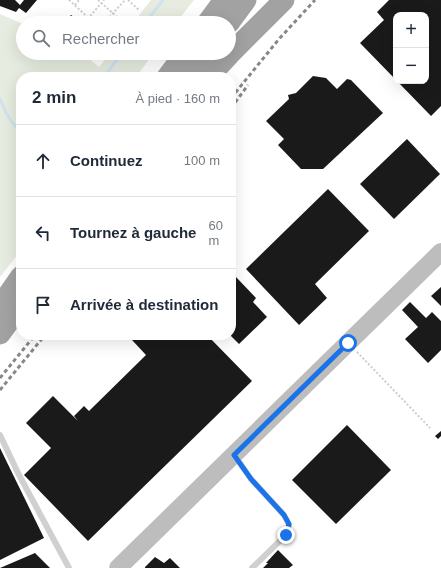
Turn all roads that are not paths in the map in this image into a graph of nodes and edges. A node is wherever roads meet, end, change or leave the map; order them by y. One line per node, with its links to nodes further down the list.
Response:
1 (224, 0): 4 (highway)
2 (246, 0): 5 (highway)
3 (284, 0): 6 (highway)
4 (212, 16)
5 (234, 16)
6 (236, 48)
7 (180, 60): 10 (highway)
8 (201, 60): 11 (highway)
9 (225, 60): 12 (highway)
10 (171, 72)
11 (193, 72)
12 (214, 72)
13 (441, 252): 19 (main road)
14 (16, 283): 15 (highway)
15 (0, 306)
16 (16, 312): 17 (highway)
17 (0, 334)
18 (0, 436): 21 (lane)
19 (234, 455): 20 (main road); 22 (lane)
20 (120, 567)
21 (69, 568)
22 (252, 568)

